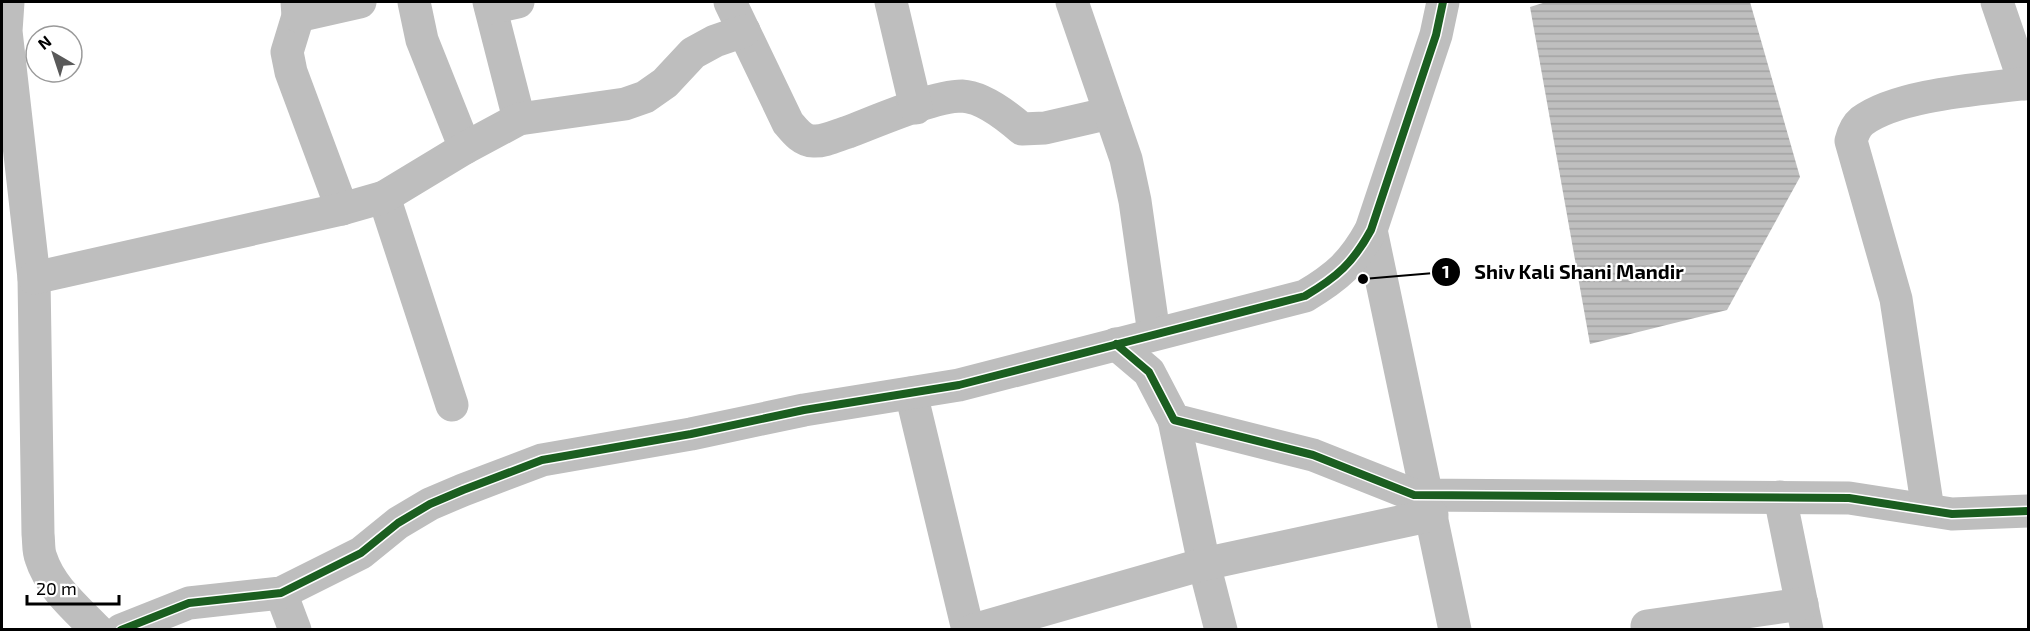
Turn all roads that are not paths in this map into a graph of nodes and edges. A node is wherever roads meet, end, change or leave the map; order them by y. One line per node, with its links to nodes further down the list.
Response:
1 (8, 2): 20 (street)
2 (360, 2): 10 (street)
3 (414, 2): 16 (street)
4 (730, 2): 11 (street)
5 (891, 2): 13 (street)
6 (1072, 2): 14 (street)
7 (1443, 2): 19 (street)
8 (1997, 2): 12 (street)
9 (499, 4): 15 (street)
10 (297, 9): 18 (street)
11 (744, 31): 13 (street); 15 (street)
12 (2027, 83): 28 (street)
13 (916, 108): 14 (street)
14 (1110, 113): 21 (street)
15 (519, 118): 16 (street)
16 (465, 147): 17 (street)
17 (384, 197): 18 (street); 24 (street)
18 (342, 209): 20 (street)
19 (1371, 230): 21 (street); 27 (street)
20 (34, 278): 35 (street)
21 (1154, 334): 22 (street)
22 (1116, 344): 23 (street); 25 (street)
23 (911, 393): 31 (street); 38 (street)
24 (452, 405)
25 (1174, 420): 27 (street); 30 (street)
26 (1780, 497): 27 (street); 28 (street); 33 (street)
27 (1429, 505): 30 (street); 40 (street)
28 (1928, 510): 29 (street)
29 (2028, 511)
30 (1204, 564): 38 (street); 39 (street)
31 (281, 592): 32 (street); 37 (street)
32 (187, 616): 36 (street)
33 (1805, 617): 34 (street)
34 (1647, 626)
35 (97, 630)
36 (121, 630)
37 (296, 630)
38 (970, 630)
39 (1221, 630)
40 (1455, 630)

